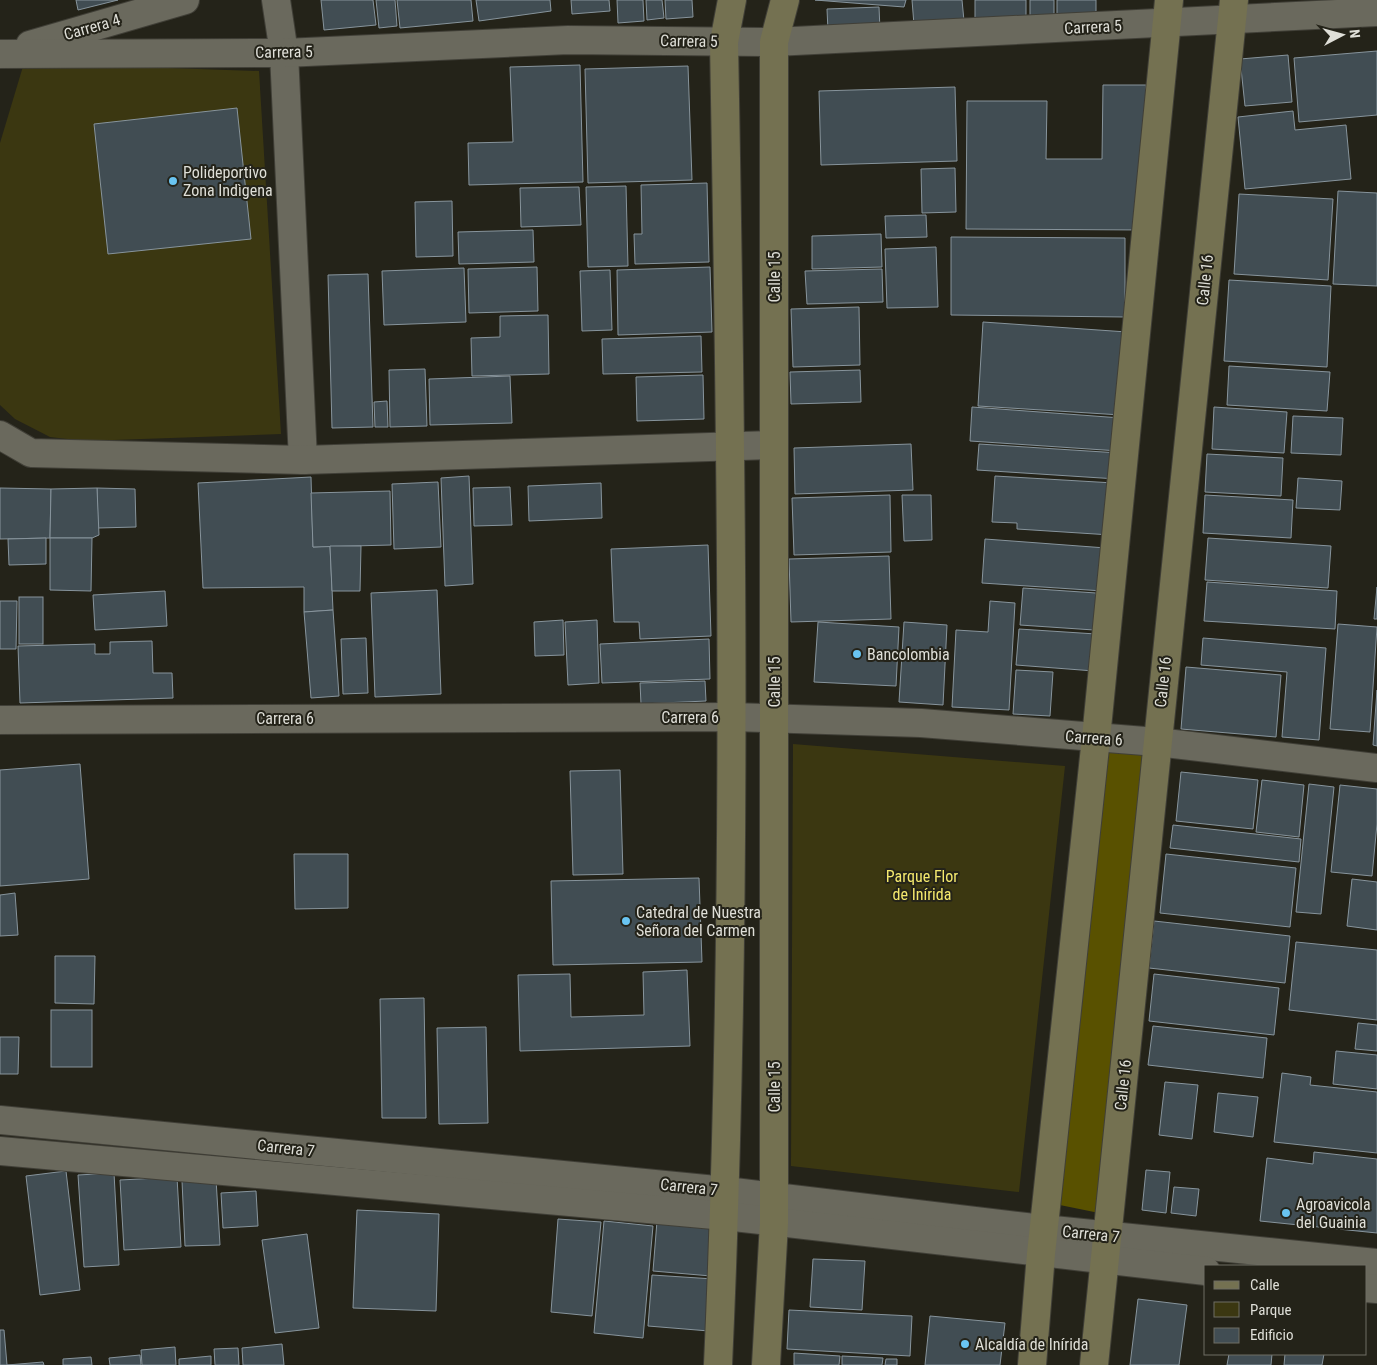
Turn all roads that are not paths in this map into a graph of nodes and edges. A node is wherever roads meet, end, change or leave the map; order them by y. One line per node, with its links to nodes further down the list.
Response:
1 (185, 0): 11 (street, Carrera 4)
2 (276, 0): 10 (street)
3 (732, 0): 8 (street)
4 (785, 0): 9 (street, Calle 15)
5 (1233, 10): 6 (street, Carrera 5); 7 (street, Carrera 5); 20 (street, Calle 16)
6 (1168, 12): 9 (street, Carrera 5); 19 (street)
7 (1377, 12)
8 (724, 42): 9 (street, Carrera 5); 10 (street, Carrera 5); 14 (street)
9 (774, 42): 13 (street, Calle 15)
10 (284, 53): 11 (street, Carrera 5); 15 (street)
11 (0, 54)
12 (0, 436): 15 (street)
13 (774, 445): 14 (street); 17 (street, Calle 15)
14 (731, 446): 15 (street); 16 (street)
15 (303, 460)
16 (732, 716): 17 (street, Carrera 6); 18 (street, Carrera 6); 24 (street)
17 (774, 718): 19 (street, Carrera 6); 25 (street, Calle 15)
18 (0, 720)
19 (1096, 738): 20 (street, Carrera 6); 26 (street)
20 (1157, 742): 21 (street, Carrera 6); 27 (street, Calle 16)
21 (1377, 768)
22 (0, 1120): 24 (street, Carrera 7)
23 (0, 1151): 24 (street, Carrera 7)
24 (725, 1204): 25 (street, Carrera 7); 30 (street)
25 (774, 1210): 26 (street, Carrera 7); 31 (street, Calle 15)
26 (1042, 1241): 27 (street, Carrera 7); 32 (street)
27 (1106, 1248): 28 (street, Carrera 7); 29 (street, Carrera 7); 33 (street, Calle 16)
28 (1377, 1263)
29 (1204, 1271)
30 (718, 1365)
31 (766, 1365)
32 (1032, 1365)
33 (1094, 1365)

